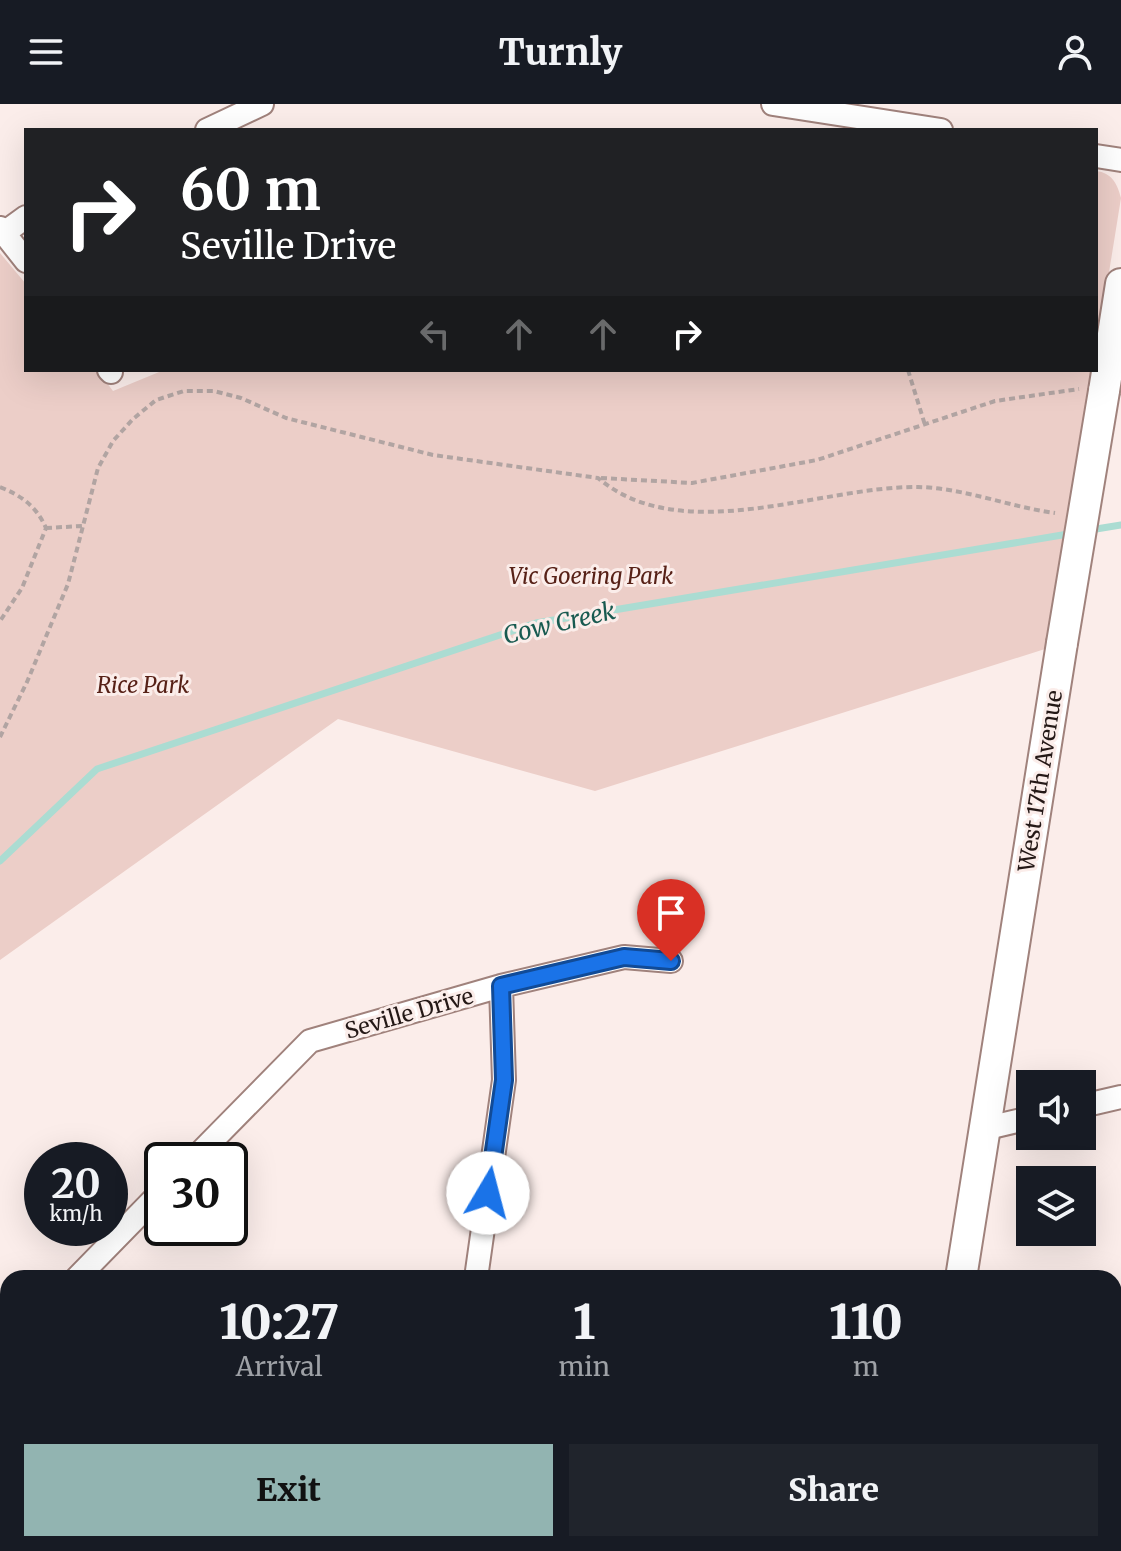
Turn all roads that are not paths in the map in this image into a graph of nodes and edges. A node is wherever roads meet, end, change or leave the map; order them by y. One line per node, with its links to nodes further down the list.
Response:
1 (262, 104): 3 (street)
2 (773, 104): 4 (street)
3 (211, 128)
4 (928, 128)
5 (1098, 156): 6 (street)
6 (1121, 160)
7 (24, 218): 8 (street)
8 (2, 230): 9 (street)
9 (24, 258)
10 (1121, 284): 16 (street, West 17th Avenue, bridge)
11 (671, 961): 12 (street, Seville Drive)
12 (501, 986): 17 (street, Seville Drive); 20 (street)
13 (1121, 1097): 14 (street)
14 (1096, 1103)
15 (1016, 1121): 16 (street)
16 (983, 1129): 21 (street, West 17th Avenue)
17 (211, 1142)
18 (144, 1209): 19 (street)
19 (85, 1270)
20 (477, 1270)
21 (962, 1270)

